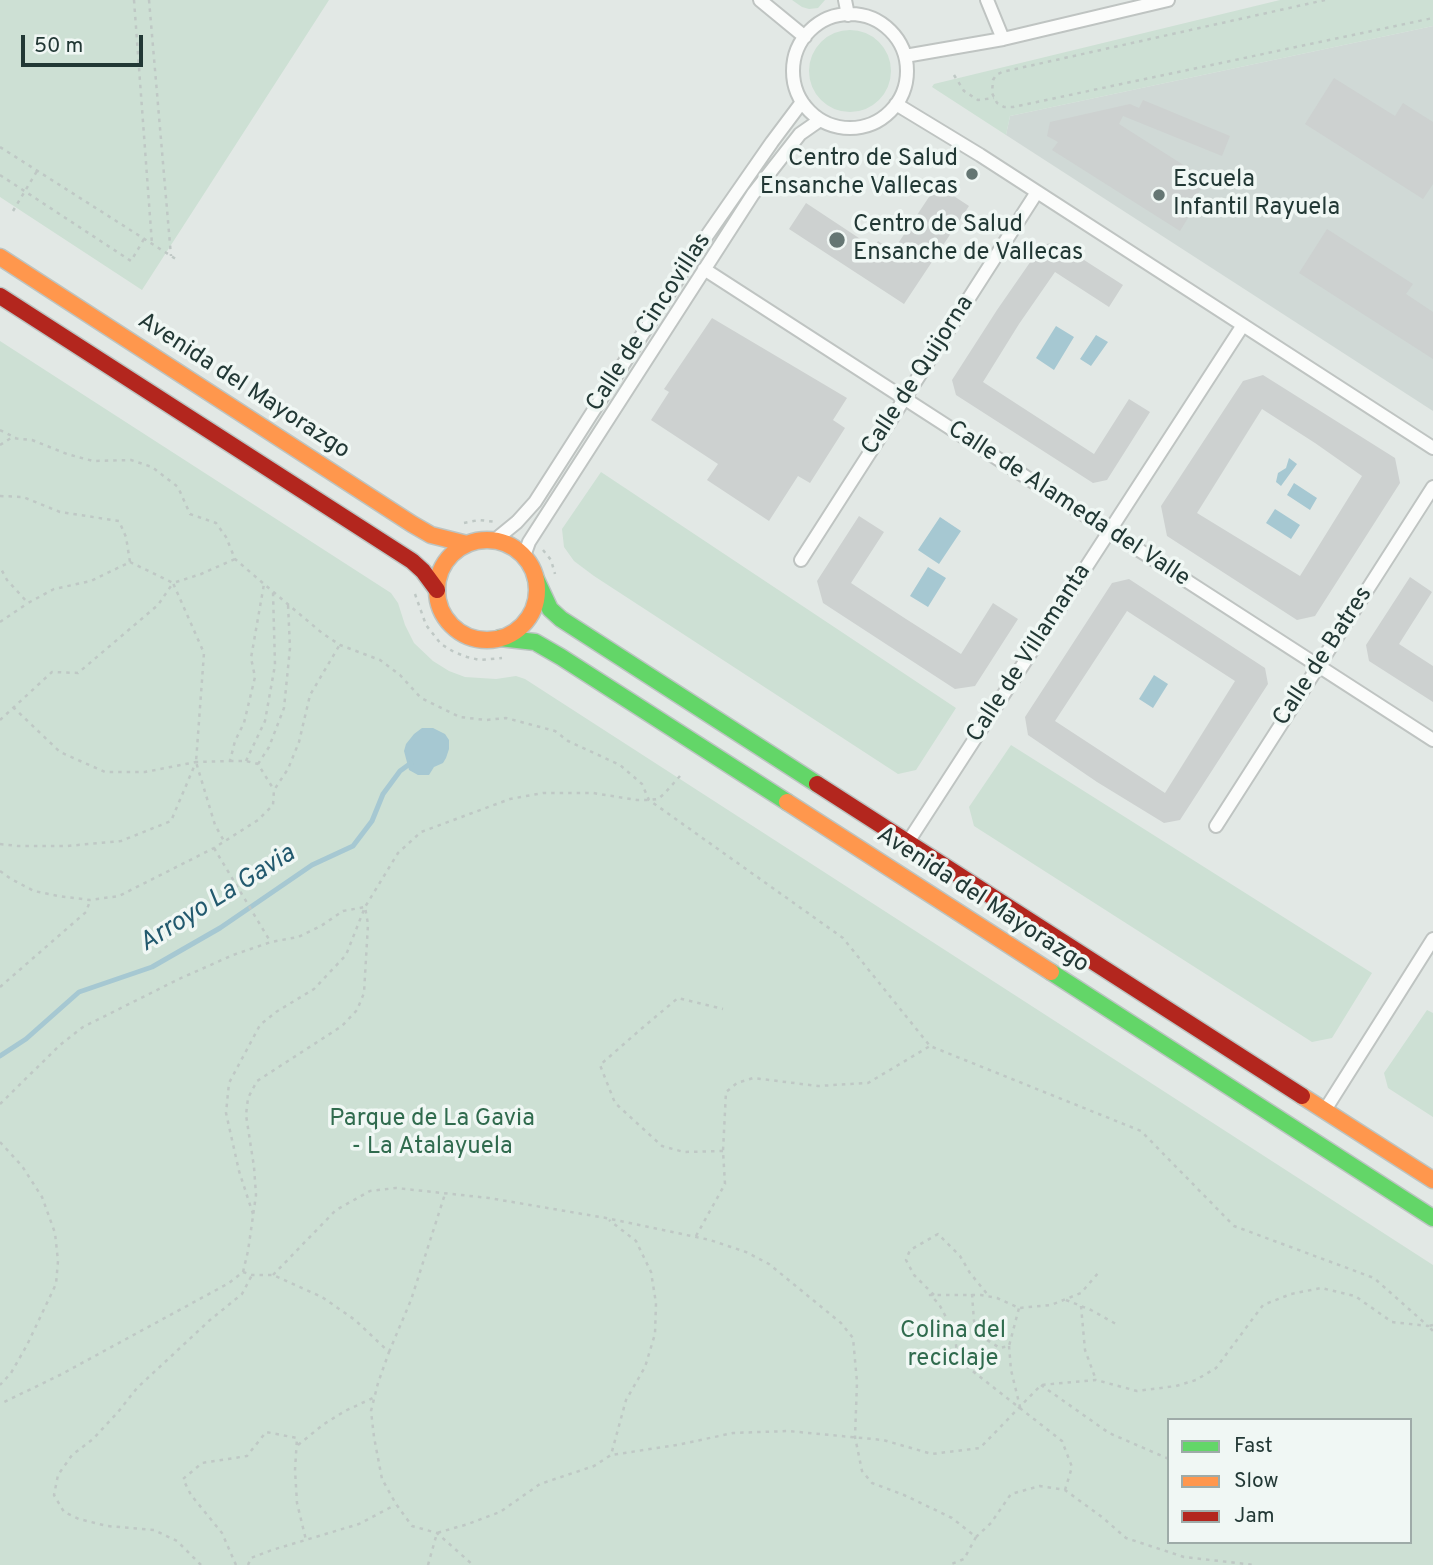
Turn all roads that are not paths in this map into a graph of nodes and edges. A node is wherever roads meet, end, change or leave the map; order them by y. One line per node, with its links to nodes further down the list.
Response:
1 (760, 0): 6 (street)
2 (845, 0): 5 (street)
3 (987, 0): 7 (street)
4 (1168, 0): 7 (street)
5 (848, 15): 6 (street); 8 (street)
6 (805, 37): 9 (street)
7 (1003, 39): 8 (street)
8 (905, 56): 10 (street)
9 (802, 102): 11 (street); 21 (street, Calle de Cincovillas)
10 (896, 104): 11 (street); 12 (street)
11 (820, 120): 14 (street, Calle de Cincovillas)
12 (1037, 192): 16 (street); 17 (street, Calle de Quijorna)
13 (0, 257): 22 (main road, Avenida del Mayorazgo)
14 (704, 269): 17 (street, Calle de Alameda del Valle); 23 (street, Calle de Cincovillas)
15 (0, 296): 26 (main road)
16 (1243, 325): 18 (street); 20 (street, Calle de Villamanta)
17 (904, 398): 20 (street, Calle de Alameda del Valle); 24 (street, Calle de Quijorna)
18 (1433, 448)
19 (1433, 487): 28 (street, Calle de Batres)
20 (1110, 531): 28 (street, Calle de Alameda del Valle); 31 (street, Calle de Villamanta)
21 (495, 540): 22 (main road); 23 (main road)
22 (467, 544): 26 (main road)
23 (524, 556): 25 (main road)
24 (800, 560)
25 (536, 579): 27 (main road); 31 (main road, Avenida del Mayorazgo)
26 (437, 590): 27 (main road)
27 (500, 638): 35 (main road, Avenida del Mayorazgo)
28 (1318, 666): 29 (street, Calle de Alameda del Valle); 30 (street, Calle de Batres)
29 (1433, 740)
30 (1216, 826)
31 (908, 842): 33 (main road, Avenida del Mayorazgo)
32 (1433, 939): 33 (street)
33 (1325, 1110): 34 (main road, Avenida del Mayorazgo)
34 (1433, 1180)
35 (1433, 1218)

